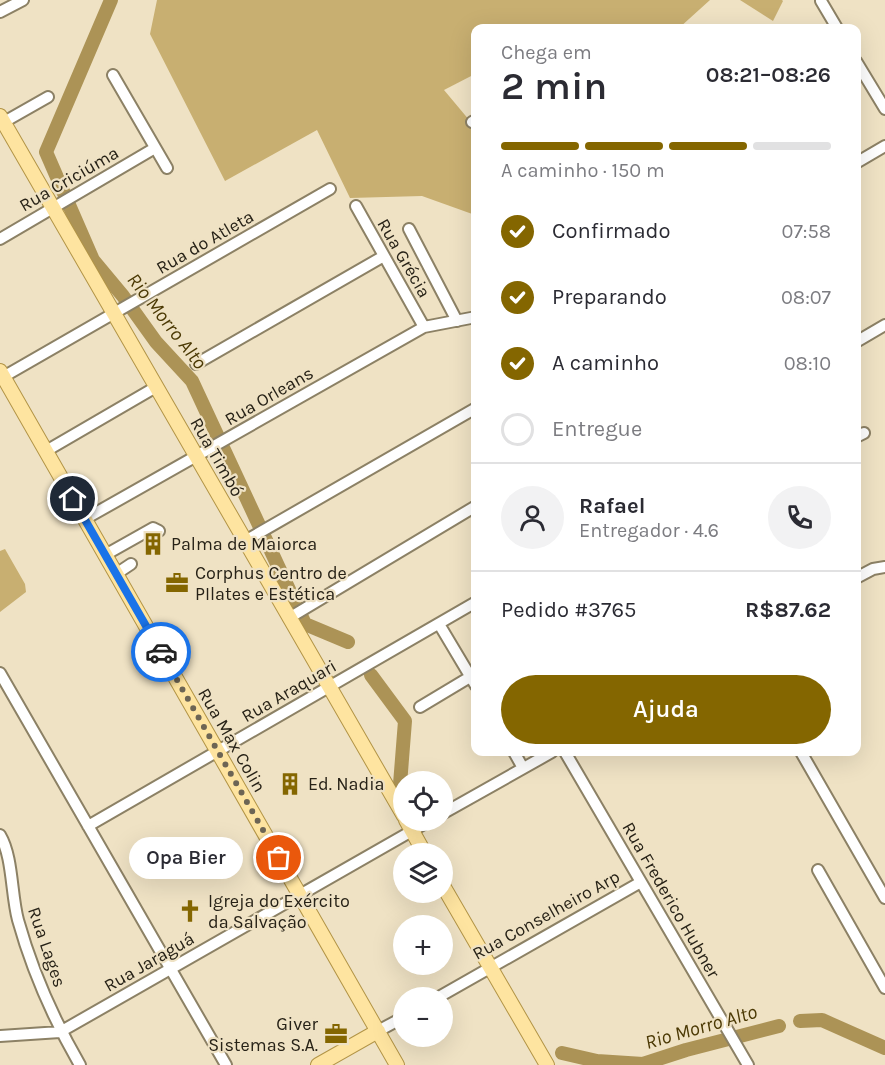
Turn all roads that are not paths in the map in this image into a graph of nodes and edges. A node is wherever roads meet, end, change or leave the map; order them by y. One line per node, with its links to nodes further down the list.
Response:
1 (23, 0): 3 (street)
2 (821, 1): 4 (street)
3 (0, 12)
4 (835, 24)
5 (861, 69): 8 (street)
6 (113, 75): 11 (street)
7 (48, 97): 9 (street)
8 (885, 109)
9 (2, 119): 15 (main road, Rua Timbó)
10 (885, 146): 12 (street)
11 (155, 148): 13 (street); 15 (street, Rua Criciúma)
12 (861, 160)
13 (167, 168)
14 (330, 189): 20 (street, Rua do Atleta)
15 (57, 206): 18 (street, Rua Criciúma); 20 (main road, Rua Timbó)
16 (356, 206): 19 (street, Rua Grécia)
17 (409, 229): 22 (street)
18 (0, 239)
19 (384, 256): 24 (street, Rua Grécia); 26 (street)
20 (116, 312): 27 (street, Rua do Atleta); 28 (main road, Rua Timbó)
21 (471, 318): 22 (street, Rua Orleans)
22 (457, 321): 24 (street, Rua Orleans)
23 (885, 325): 25 (street)
24 (424, 327): 31 (street, Rua Orleans)
25 (861, 339)
26 (196, 364)
27 (2, 374): 30 (main road, Rua Max Colin)
28 (156, 387): 30 (street); 31 (main road, Rua Timbó)
29 (471, 411): 35 (street)
30 (45, 450): 33 (main road, Rua Max Colin)
31 (196, 456): 33 (street, Rua Orleans); 35 (main road, Rua Timbó)
32 (471, 509): 42 (street)
33 (85, 519): 36 (main road, Rua Max Colin)
34 (159, 531): 36 (street)
35 (249, 538): 42 (main road, Rua Timbó)
36 (105, 555): 39 (main road, Rua Max Colin)
37 (130, 564): 39 (street)
38 (885, 567): 40 (street)
39 (116, 574): 49 (main road, Rua Max Colin)
40 (861, 575)
41 (471, 605): 43 (street, Rua Araquari)
42 (292, 616): 47 (main road, Rua Timbó)
43 (439, 624): 45 (street); 47 (street, Rua Araquari)
44 (0, 673): 57 (street)
45 (471, 679)
46 (471, 683): 48 (street)
47 (329, 687): 49 (street, Rua Araquari); 55 (main road, Rua Timbó)
48 (420, 707)
49 (217, 751): 57 (street, Rua Araquari); 62 (main road, Rua Max Colin)
50 (516, 756): 54 (street)
51 (545, 756): 54 (street)
52 (567, 756): 61 (street, Rua Frederico Hubner)
53 (803, 756): 63 (street)
54 (523, 768): 56 (street)
55 (393, 797)
56 (453, 808)
57 (88, 826): 66 (street)
58 (401, 831): 62 (street, Rua Jaraguá)
59 (0, 835): 71 (street, Rua Lages)
60 (818, 870): 67 (street)
61 (641, 882): 65 (street, Rua Conselheiro Arp); 78 (street, Rua Frederico Hubner)
62 (300, 895): 66 (street, Rua Jaraguá); 70 (main road, Rua Max Colin)
63 (885, 898)
64 (453, 903): 65 (main road)
65 (491, 967): 68 (street, Rua Conselheiro Arp); 77 (main road)
66 (171, 969): 71 (street, Rua Jaraguá); 74 (street)
67 (885, 988)
68 (453, 989)
69 (393, 1023): 70 (street)
70 (378, 1031): 75 (main road); 76 (main road, Rua Max Colin)
71 (60, 1032): 72 (street, Rua Jaraguá); 73 (street, Rua Lages)
72 (0, 1036)
73 (80, 1065)
74 (226, 1065)
75 (318, 1065)
76 (397, 1065)
77 (547, 1065)
78 (748, 1065)

